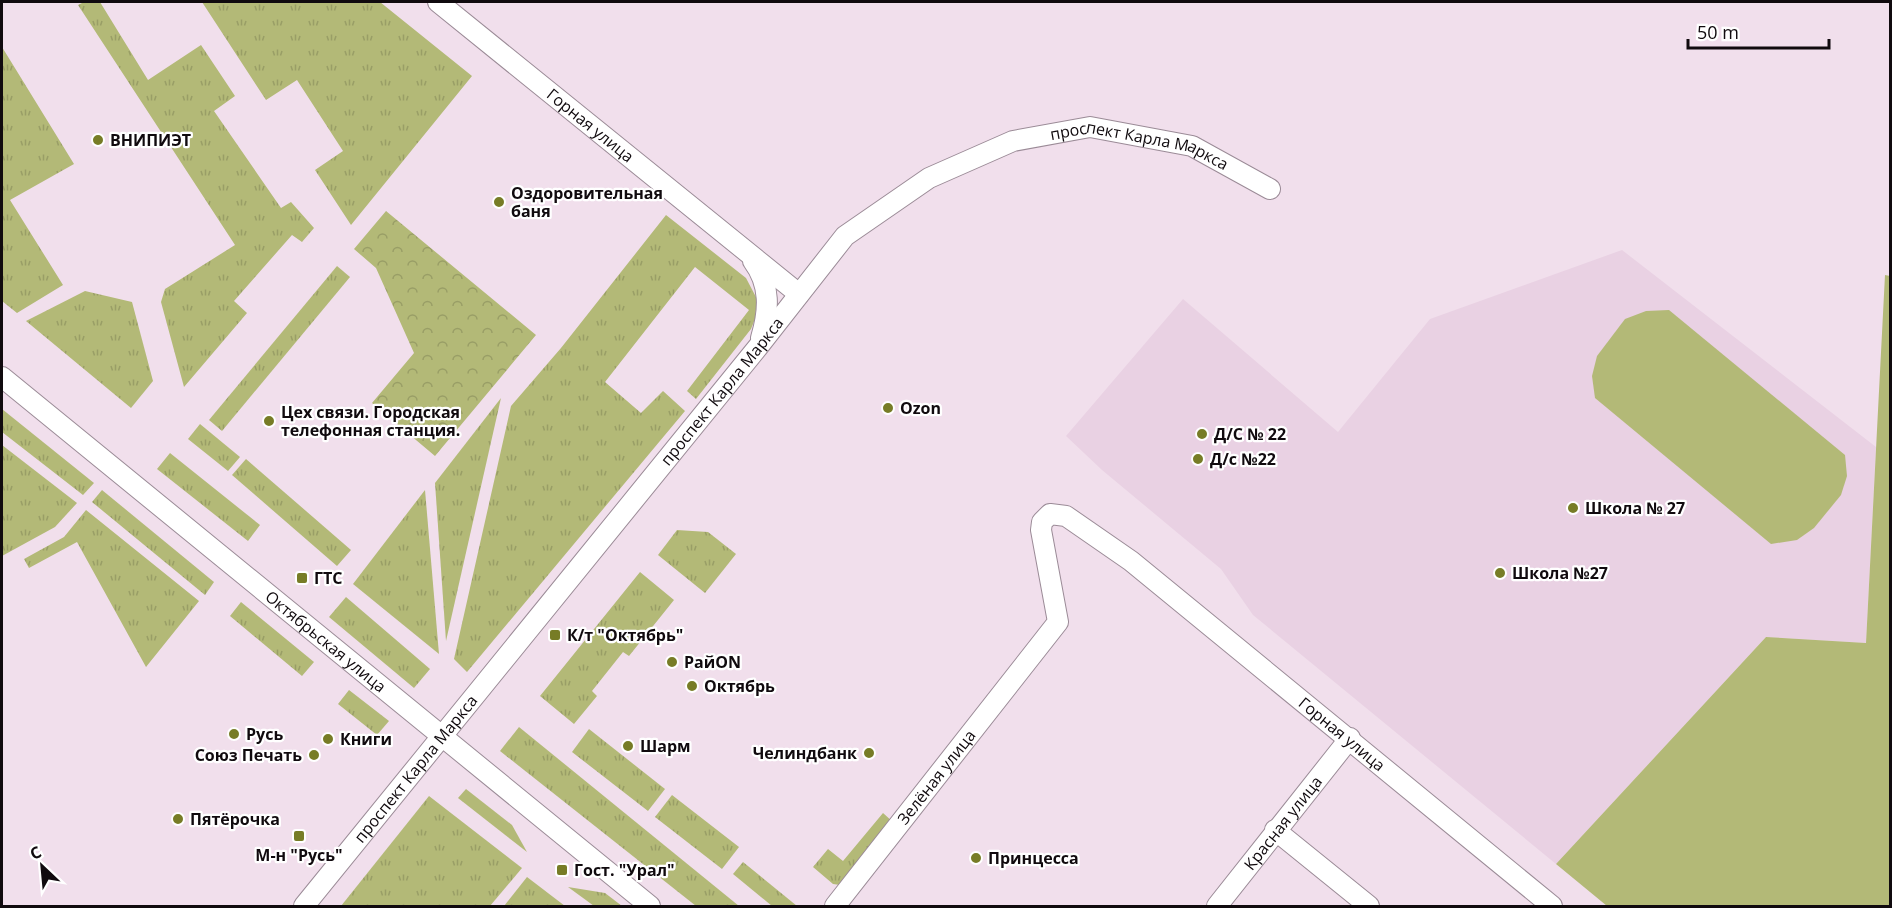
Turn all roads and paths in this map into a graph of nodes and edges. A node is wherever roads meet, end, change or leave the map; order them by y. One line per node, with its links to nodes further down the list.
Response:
1 (438, 2): 3 (street, Горная улица)
2 (1270, 189): 4 (street, проспект Карла Маркса)
3 (744, 250): 4 (street, Горная улица); 5 (street)
4 (799, 294): 5 (street, проспект Карла Маркса)
5 (758, 347): 8 (street, проспект Карла Маркса)
6 (2, 377): 8 (street, Октябрьская улица)
7 (1038, 650): 9 (street, Горная улица); 14 (street, Зелёная улица)
8 (441, 736): 12 (street, проспект Карла Маркса); 13 (street, Октябрьская улица)
9 (1350, 738): 10 (street, Красная улица); 11 (street, Горная улица)
10 (1275, 830): 15 (street, Красная улица); 16 (street)
11 (1545, 904)
12 (304, 906)
13 (650, 906)
14 (835, 906)
15 (1217, 906)
16 (1369, 906)

